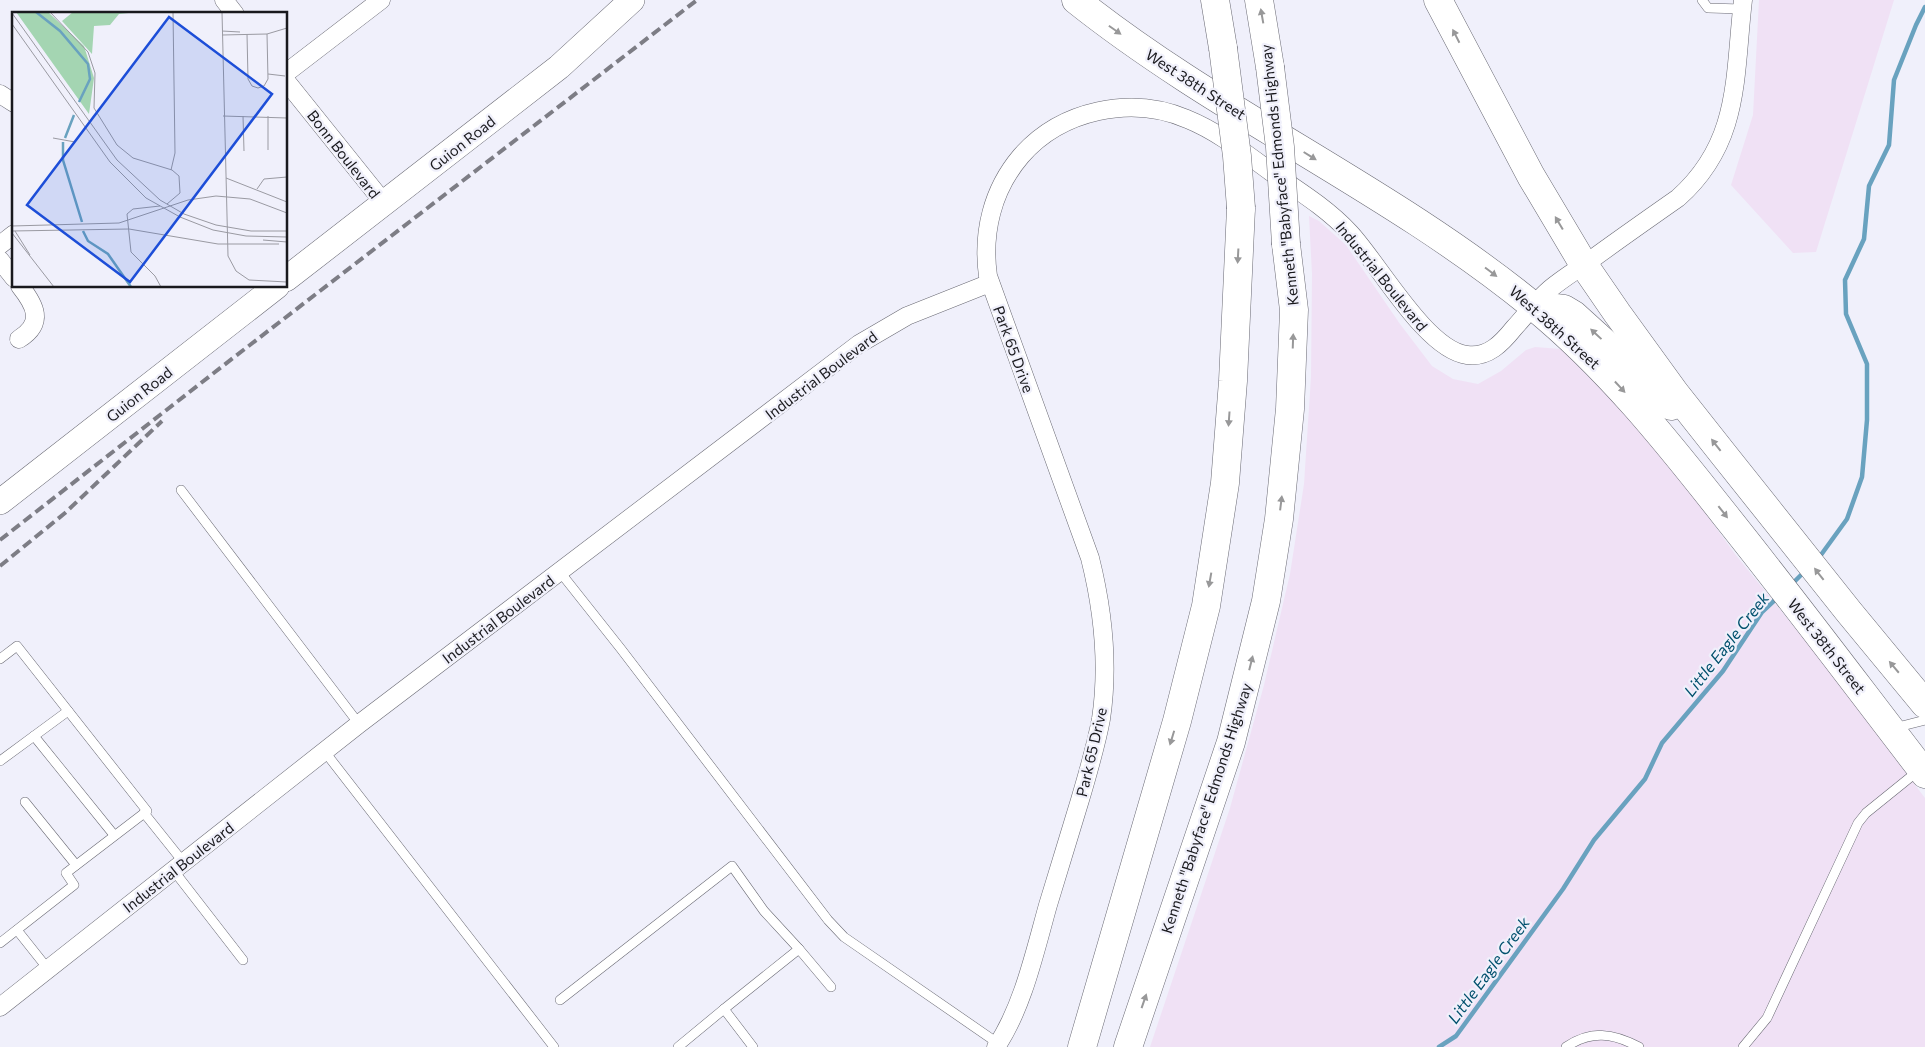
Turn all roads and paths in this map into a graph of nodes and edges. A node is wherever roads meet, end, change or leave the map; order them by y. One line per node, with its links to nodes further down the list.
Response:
1 (224, 0): 10 (street)
2 (381, 0): 11 (street)
3 (632, 0): 15 (street, Guion Road)
4 (1076, 0): 25 (main road, West 38th Street, one-way to 25)
5 (1215, 0): 59 (main road, one-way to 59, bridge)
6 (1259, 0): 60 (main road, Kenneth "Babyface" Edmonds Highway, one-way to 6, bridge)
7 (1438, 0): 19 (main road, one-way to 7)
8 (1702, 0): 9 (lane)
9 (1742, 5): 19 (street, Industrial Boulevard)
10 (233, 12)
11 (288, 71)
12 (288, 84): 15 (street, Bonn Boulevard)
13 (0, 94): 14 (street)
14 (12, 102)
15 (384, 204): 21 (street, Guion Road)
16 (12, 236): 17 (street)
17 (0, 245)
18 (0, 260): 20 (street)
19 (1584, 265): 25 (street, Industrial Boulevard); 27 (main road)
20 (12, 275)
21 (288, 277)
22 (990, 283): 25 (street, Industrial Boulevard); 30 (street, Industrial Boulevard); 55 (street, Park 65 Drive)
23 (22, 288): 26 (street)
24 (274, 288): 29 (street, Guion Road)
25 (1534, 306): 27 (main road, one-way to 25); 36 (main road, West 38th Street, one-way to 36)
26 (19, 339)
27 (1698, 423): 32 (main road, one-way to 27)
28 (181, 490): 35 (lane)
29 (0, 502)
30 (560, 572): 35 (street, Industrial Boulevard); 55 (lane)
31 (0, 659): 33 (lane)
32 (1925, 704)
33 (68, 711): 37 (lane); 42 (lane)
34 (1925, 720): 36 (lane)
35 (359, 724): 38 (street, Industrial Boulevard)
36 (1891, 729): 40 (main road, West 38th Street)
37 (34, 736): 39 (lane); 43 (lane)
38 (325, 752): 45 (street, Industrial Boulevard); 56 (lane)
39 (0, 761)
40 (1923, 771): 63 (lane)
41 (25, 802): 44 (lane)
42 (144, 813): 43 (lane); 45 (lane)
43 (114, 835): 44 (lane)
44 (76, 865): 46 (lane)
45 (179, 867): 49 (lane); 50 (street, Industrial Boulevard)
46 (16, 930): 47 (lane); 50 (lane)
47 (0, 943)
48 (799, 950): 51 (lane); 52 (lane); 54 (lane)
49 (243, 960)
50 (48, 969): 53 (street, Industrial Boulevard)
51 (831, 987)
52 (560, 1000)
53 (0, 1007)
54 (724, 1009): 57 (lane); 58 (lane)
55 (997, 1045)
56 (554, 1047)
57 (678, 1047)
58 (753, 1047)
59 (1082, 1047)
60 (1128, 1047)
61 (1566, 1047): 62 (lane)
62 (1639, 1047)
63 (1743, 1047)

